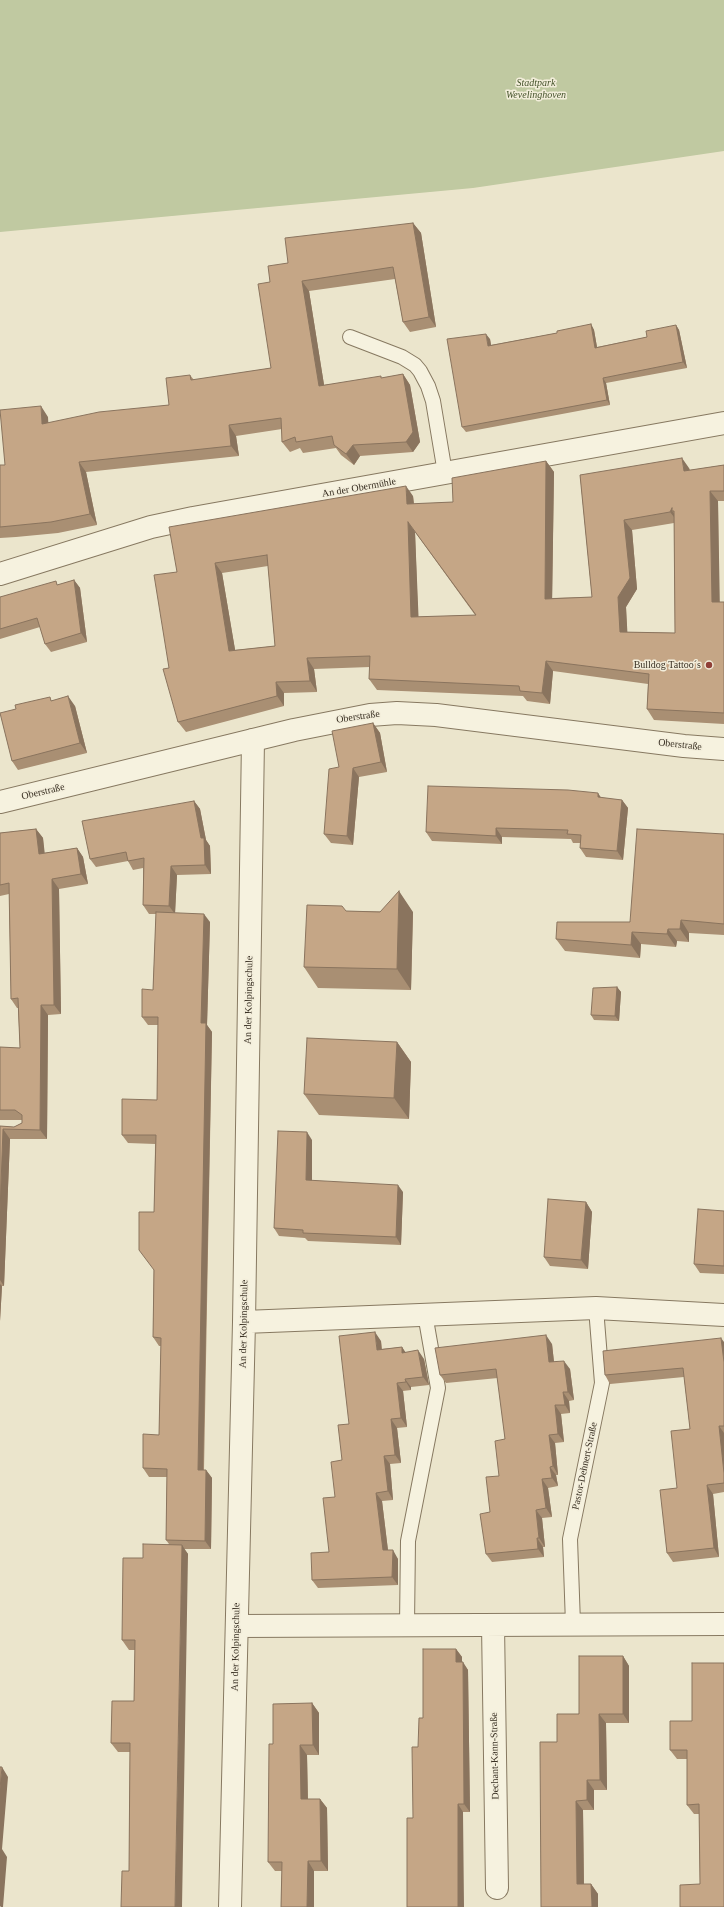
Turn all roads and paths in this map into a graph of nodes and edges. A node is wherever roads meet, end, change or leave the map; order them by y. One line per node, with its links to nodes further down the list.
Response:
1 (350, 337): 3 (lane)
2 (724, 423): 3 (street, An der Obermühle)
3 (445, 473): 4 (street, An der Obermühle)
4 (0, 574)
5 (254, 740): 6 (street, Oberstraße); 7 (street, Oberstraße); 11 (street, An der Kolpingschule)
6 (724, 749)
7 (0, 802)
8 (596, 1308): 9 (street); 10 (street); 12 (lane, Pastor-Dehnert-Straße)
9 (425, 1314): 11 (street); 14 (lane)
10 (724, 1316)
11 (244, 1322): 16 (street, An der Kolpingschule)
12 (573, 1624): 13 (street); 15 (street)
13 (724, 1624)
14 (407, 1625): 15 (street); 16 (street)
15 (493, 1625): 17 (street, Dechant-Kann-Straße)
16 (237, 1626): 18 (street, An der Kolpingschule)
17 (497, 1888)
18 (230, 1907)

